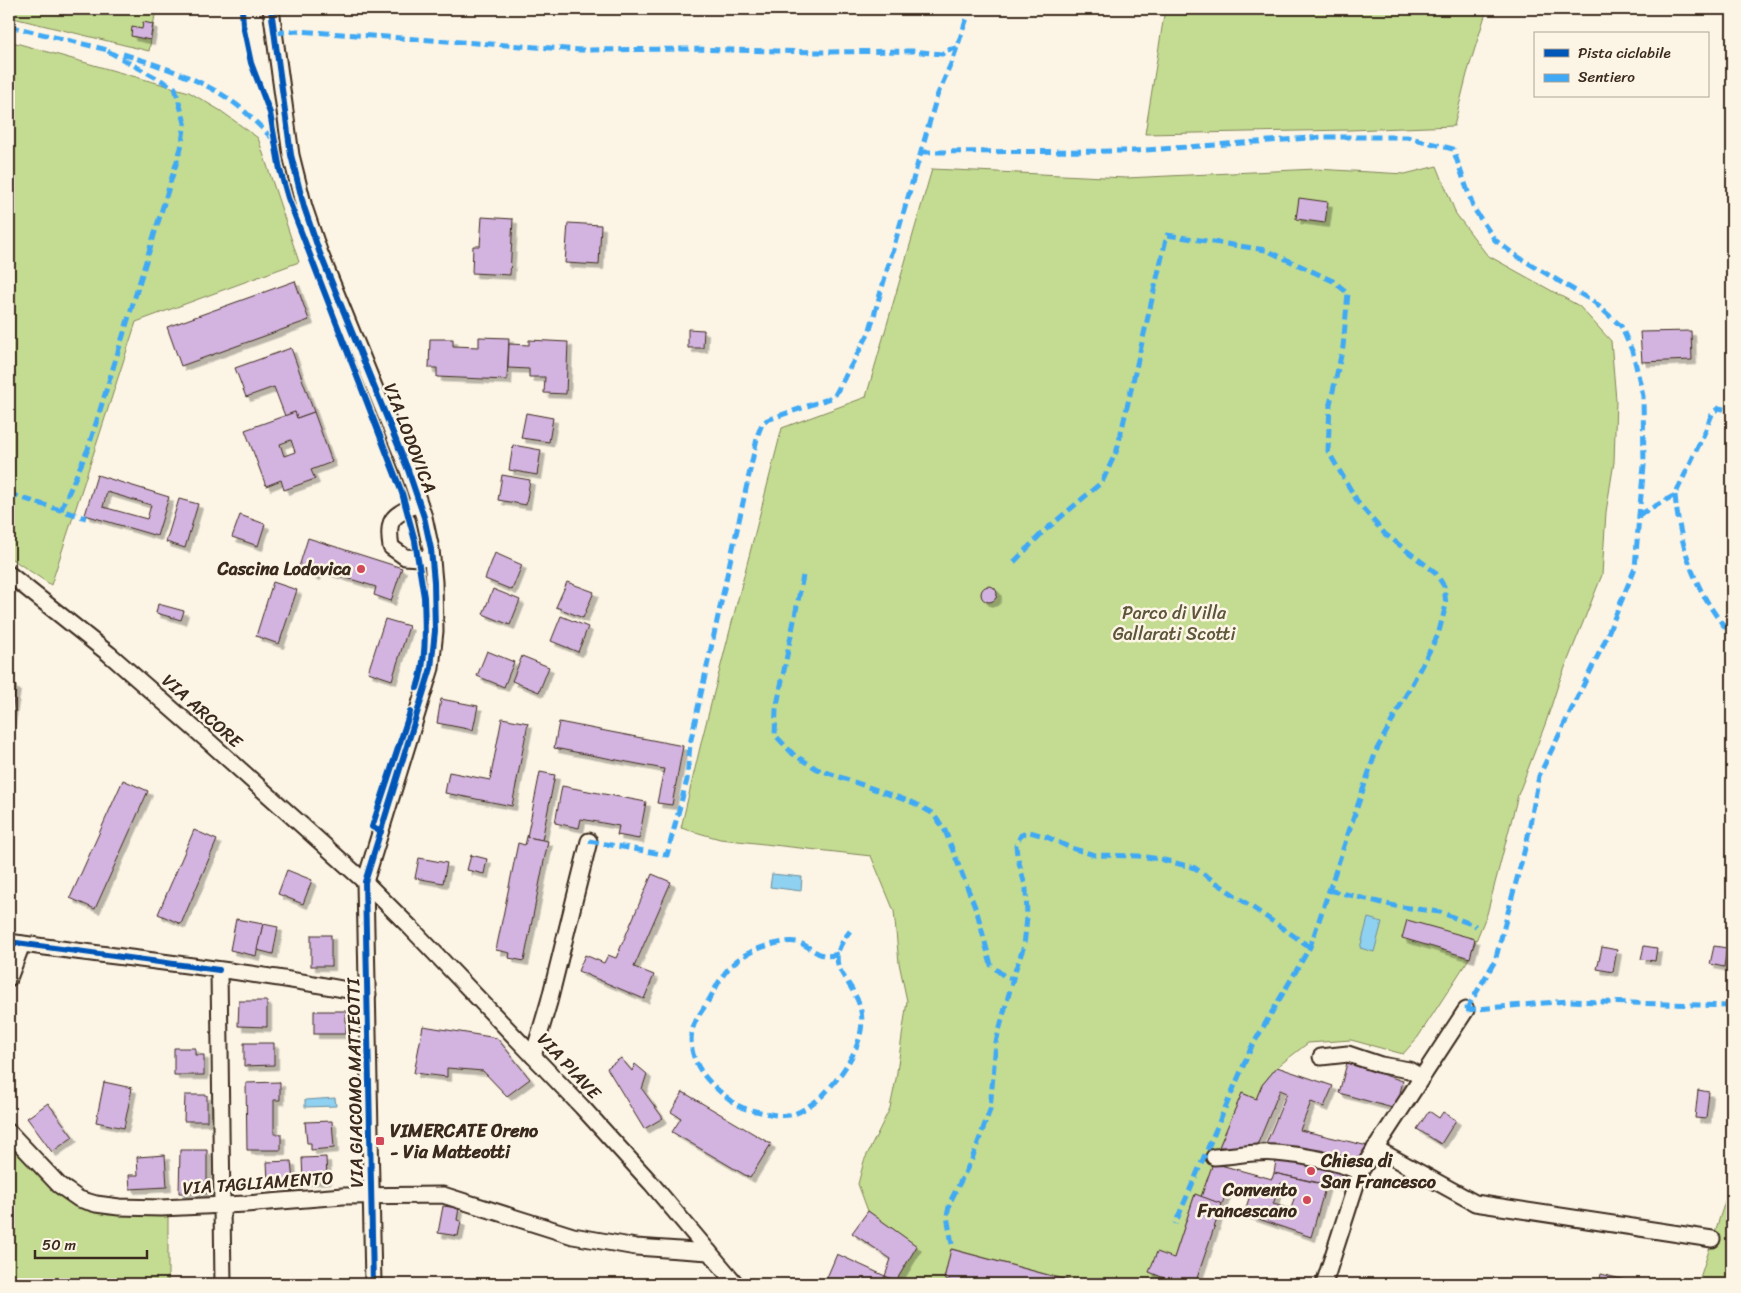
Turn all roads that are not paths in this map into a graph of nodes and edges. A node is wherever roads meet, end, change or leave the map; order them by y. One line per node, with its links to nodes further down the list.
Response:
1 (271, 9): 2 (street, VIA LODOVICA)
2 (419, 502): 3 (street, VIA LODOVICA); 3 (street, VIA LODOVICA)
3 (432, 559): 6 (street, VIA LODOVICA)
4 (9, 574): 6 (street, VIA ARCORE)
5 (589, 841): 12 (street)
6 (365, 882): 10 (street, VIA GIACOMO MATTEOTTI); 12 (street, VIA PIAVE)
7 (16, 943): 8 (street); 9 (street)
8 (219, 970): 10 (street); 20 (street)
9 (9, 978)
10 (368, 994): 19 (street, VIA GIACOMO MATTEOTTI)
11 (1466, 1010): 14 (street)
12 (533, 1056): 22 (street, VIA PIAVE)
13 (1321, 1057): 14 (street)
14 (1422, 1077): 16 (street)
15 (9, 1132): 20 (street, VIA TAGLIAMENTO)
16 (1375, 1148): 18 (street); 21 (street)
17 (1214, 1157): 18 (street)
18 (1360, 1172): 26 (street)
19 (372, 1196): 20 (street, VIA TAGLIAMENTO); 22 (street, VIA TAGLIAMENTO); 24 (street, VIA GIACOMO MATTEOTTI)
20 (222, 1205): 23 (street)
21 (1712, 1239)
22 (709, 1252): 25 (street, VIA PIAVE)
23 (223, 1284)
24 (374, 1284)
25 (736, 1284)
26 (1324, 1284)

